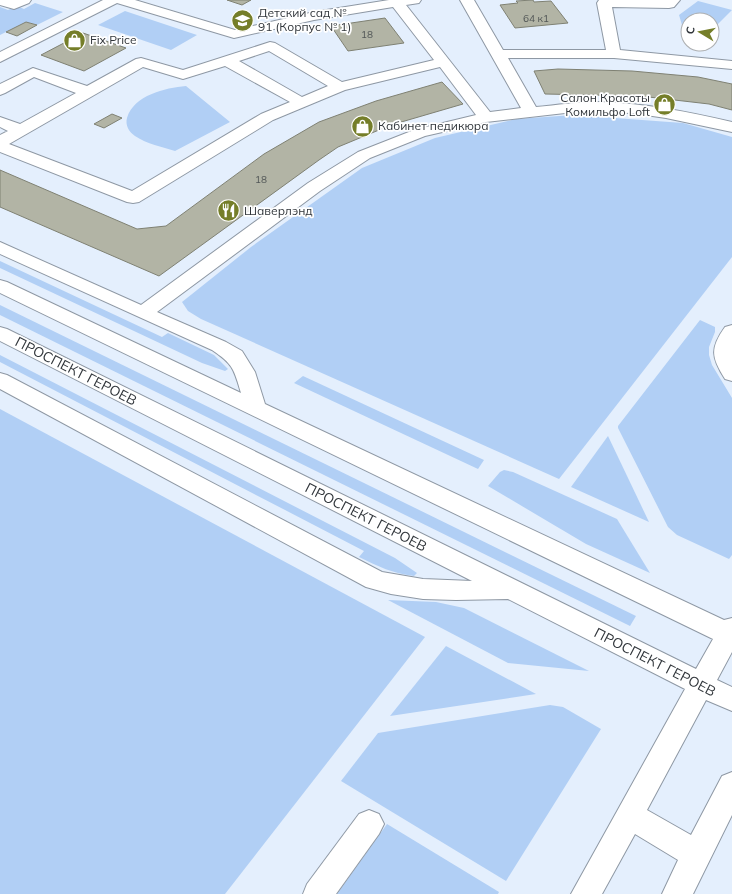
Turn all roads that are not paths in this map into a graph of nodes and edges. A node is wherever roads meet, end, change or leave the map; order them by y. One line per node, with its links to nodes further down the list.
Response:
1 (0, 0): 2 (street)
2 (24, 0)
3 (113, 0): 9 (street)
4 (121, 0): 8 (street)
5 (414, 0): 8 (street)
6 (467, 0): 11 (street)
7 (674, 0): 10 (street)
8 (397, 3): 15 (street)
9 (4, 53)
10 (614, 54): 11 (street); 14 (street)
11 (502, 58): 13 (street); 21 (street)
12 (226, 60): 17 (street); 19 (street); 20 (street)
13 (530, 62)
14 (732, 65)
15 (446, 66): 16 (street); 17 (street); 22 (street)
16 (427, 74)
17 (340, 87): 20 (street)
18 (0, 90): 19 (street)
19 (88, 92): 25 (street)
20 (302, 103): 27 (street)
21 (531, 112): 22 (street); 24 (street)
22 (486, 117): 30 (street)
23 (0, 122): 25 (street)
24 (732, 127)
25 (21, 130): 26 (street)
26 (0, 142)
27 (0, 146)
28 (0, 247): 30 (street)
29 (0, 286): 35 (street)
30 (143, 313): 35 (street)
31 (732, 331): 33 (street)
32 (0, 333): 36 (street, ПРОСПЕКТ ГЕРОЕВ)
33 (732, 374)
34 (0, 380): 36 (street)
35 (256, 408): 37 (street)
36 (511, 590): 38 (street, ПРОСПЕКТ ГЕРОЕВ)
37 (731, 633): 38 (street)
38 (700, 685): 39 (street, ПРОСПЕКТ ГЕРОЕВ); 41 (street)
39 (732, 700)
40 (732, 785): 43 (street)
41 (629, 815): 43 (street); 45 (street)
42 (368, 824): 44 (street)
43 (697, 855): 46 (street)
44 (318, 894)
45 (586, 894)
46 (677, 894)

